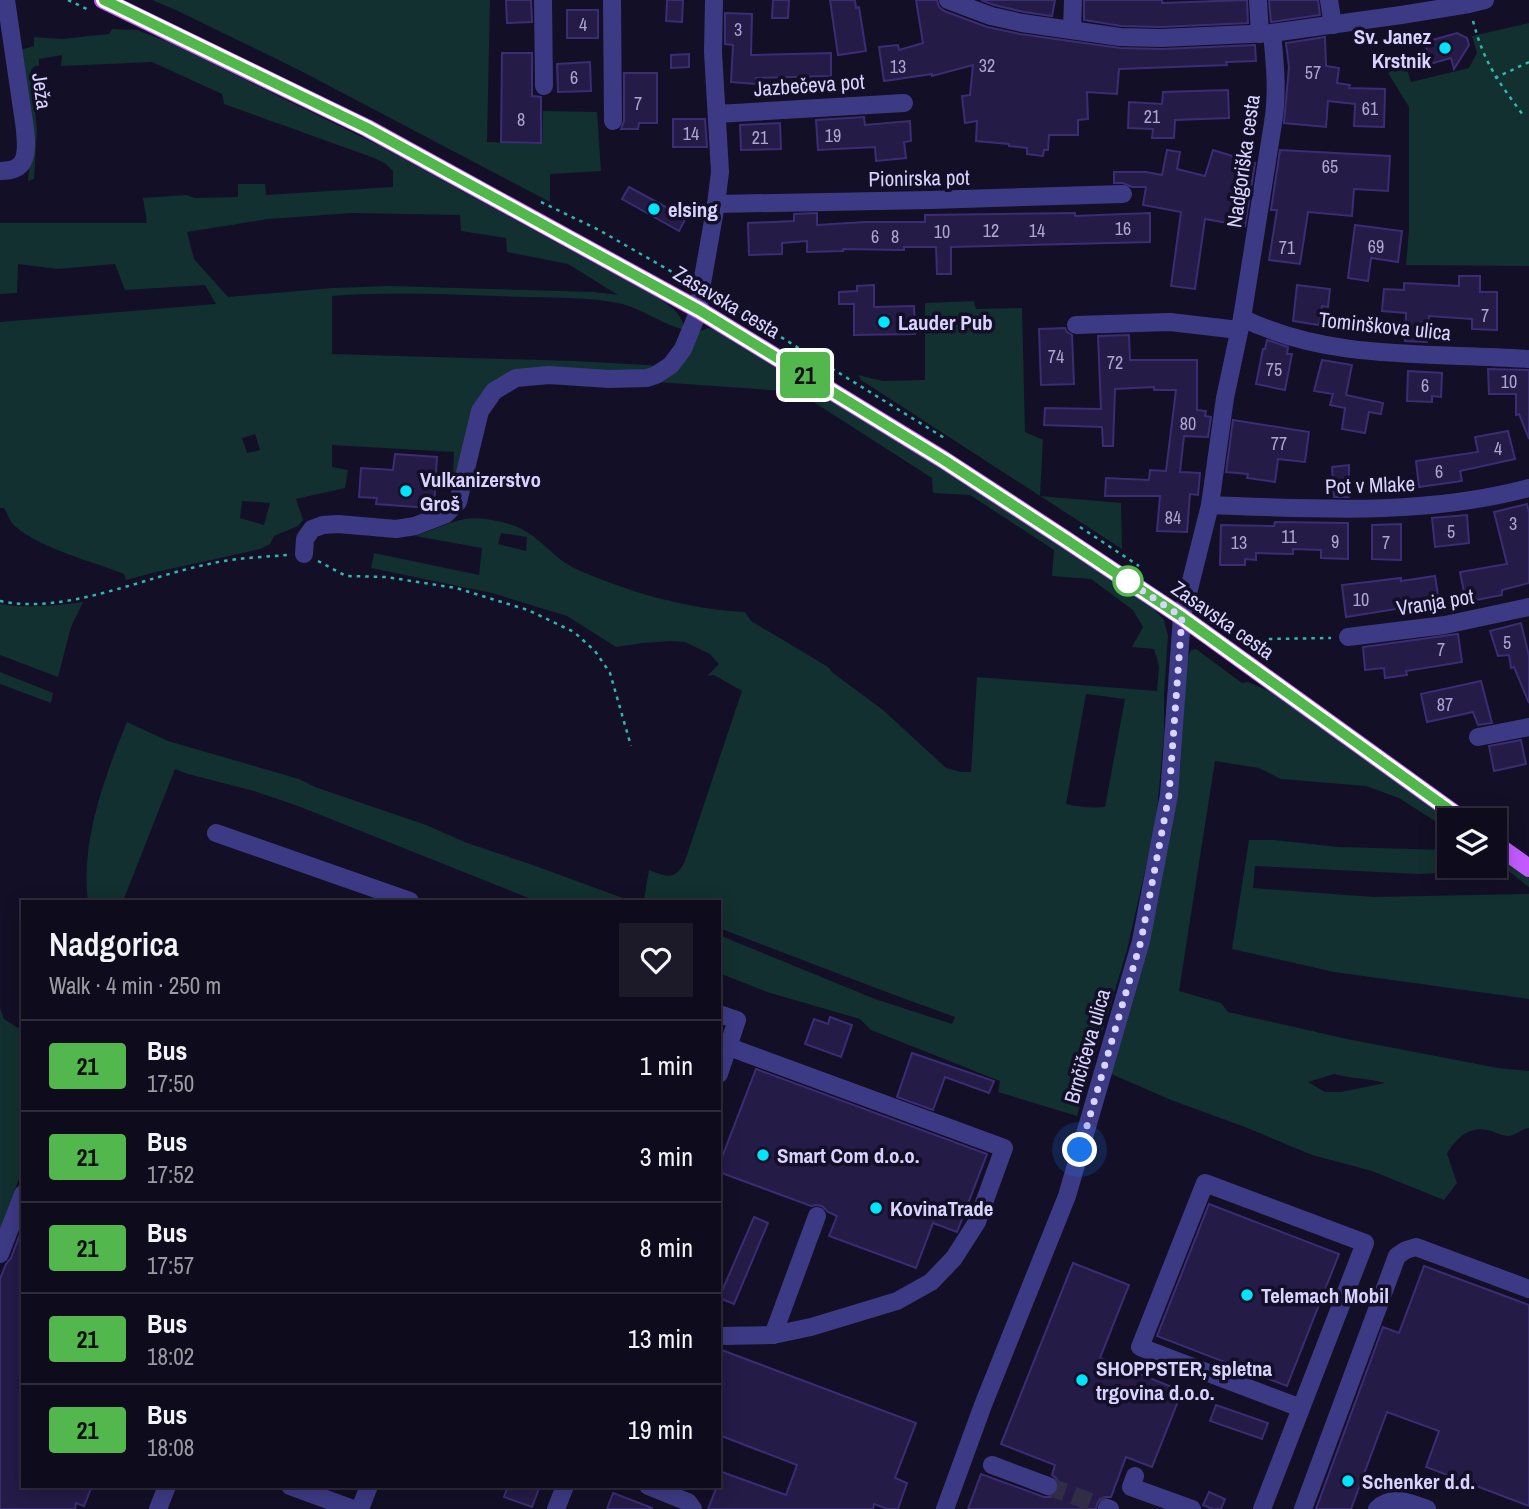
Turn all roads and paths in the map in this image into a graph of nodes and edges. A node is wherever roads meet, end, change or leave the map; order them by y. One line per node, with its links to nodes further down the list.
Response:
1 (6, 0): 21 (street, Ježa)
2 (103, 0): 24 (main road, Zasavska cesta)
3 (543, 0): 16 (street)
4 (612, 0): 20 (street)
5 (714, 0): 18 (street)
6 (948, 0): 12 (street)
7 (1073, 0): 12 (street)
8 (1258, 0): 13 (street, Nadgoriška cesta)
9 (1329, 0): 11 (street)
10 (1468, 3): 11 (street); 15 (path)
11 (1333, 25): 13 (street)
12 (1072, 30): 13 (street)
13 (1266, 34): 25 (street, Nadgoriška cesta)
14 (1529, 62): 15 (path)
15 (1495, 78): 19 (path)
16 (544, 86)
17 (904, 103): 18 (street, Jazbečeva pot)
18 (717, 114): 23 (street)
19 (1523, 115)
20 (613, 121)
21 (0, 171)
22 (1123, 194): 23 (street, Pionirska pot)
23 (716, 205): 24 (street)
24 (699, 310): 30 (street); 33 (main road, Zasavska cesta)
25 (1241, 324): 26 (street, Tominškova ulica); 27 (street, Tominškova ulica); 29 (street, Nadgoriška cesta)
26 (1076, 325)
27 (1529, 359)
28 (1529, 488): 29 (street, Pot v Mlake)
29 (1210, 505): 33 (street, Nadgoriška cesta)
30 (304, 554): 31 (path); 38 (path)
31 (0, 601)
32 (1529, 607): 34 (street, Vranja pot)
33 (1182, 617): 39 (main road, Zasavska cesta); 67 (street, Brnčičeva ulica)
34 (1348, 637): 35 (path)
35 (1243, 639)
36 (1529, 727): 37 (street)
37 (1478, 737)
38 (631, 746)
39 (1447, 808)
40 (216, 833): 43 (street)
41 (1507, 852): 42 (main road)
42 (1529, 868)
43 (407, 900)
44 (721, 1015): 45 (street)
45 (729, 1047): 46 (street); 51 (street)
46 (721, 1069)
47 (21, 1199): 49 (street)
48 (817, 1216): 51 (street)
49 (0, 1254)
50 (1529, 1289): 70 (street)
51 (773, 1335): 52 (street)
52 (721, 1336)
53 (1301, 1408): 53 (street); 69 (street)
54 (992, 1465): 56 (street)
55 (1135, 1476): 68 (street)
56 (1048, 1486)
57 (166, 1488): 62 (street)
58 (295, 1488): 63 (street)
59 (368, 1488): 64 (street)
60 (564, 1488): 65 (street)
61 (653, 1488): 66 (street)
62 (158, 1509)
63 (352, 1509)
64 (360, 1509)
65 (556, 1509)
66 (693, 1509)
67 (945, 1509)
68 (1192, 1509)
69 (1262, 1509)
70 (1303, 1509)
71 (1377, 1509): 72 (street)
72 (1427, 1509)

